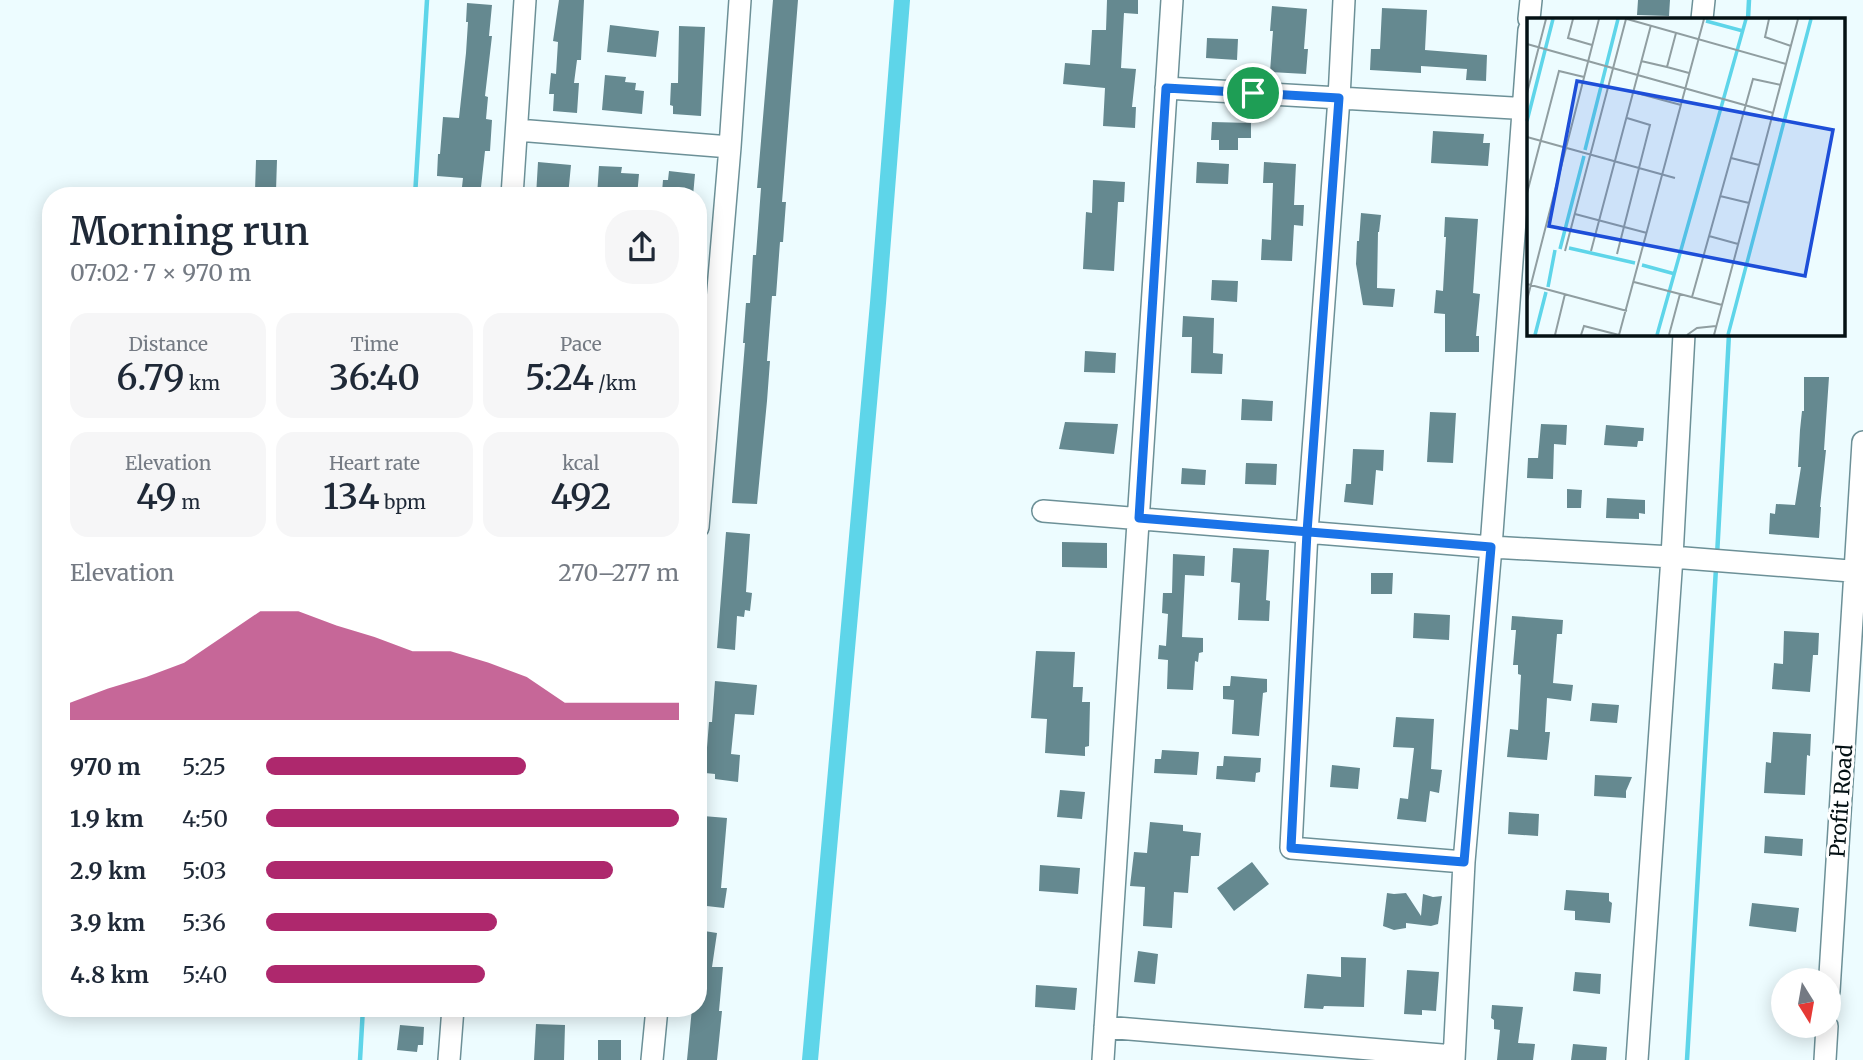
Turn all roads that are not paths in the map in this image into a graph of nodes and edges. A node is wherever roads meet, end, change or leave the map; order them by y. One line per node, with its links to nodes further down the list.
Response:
1 (525, 0): 13 (street)
2 (740, 0): 14 (street)
3 (1172, 0): 10 (street)
4 (1344, 0): 11 (street)
5 (1531, 0): 7 (street)
6 (1704, 0): 8 (street)
7 (1529, 18)
8 (1702, 18)
9 (1527, 83): 12 (street)
10 (1166, 88): 11 (street); 20 (street)
11 (1339, 98): 12 (street); 21 (street)
12 (1526, 109): 22 (street)
13 (517, 130): 14 (street); 15 (street)
14 (730, 147): 17 (street)
15 (513, 187)
16 (1684, 336): 23 (street)
17 (707, 393)
18 (1863, 442): 24 (street, Profit Road)
19 (1043, 510): 20 (street)
20 (1139, 518): 21 (street); 29 (street)
21 (1307, 532): 22 (street); 25 (street)
22 (1491, 547): 23 (street); 25 (street)
23 (1672, 557): 24 (street); 35 (street)
24 (1859, 572): 26 (street, Profit Road)
25 (1464, 862): 31 (street)
26 (1831, 968)
27 (452, 1017): 32 (street)
28 (655, 1017): 33 (street)
29 (1105, 1027): 31 (street); 34 (street)
30 (1826, 1038): 36 (street)
31 (1454, 1058)
32 (449, 1060)
33 (652, 1060)
34 (1103, 1060)
35 (1637, 1060)
36 (1825, 1060)

